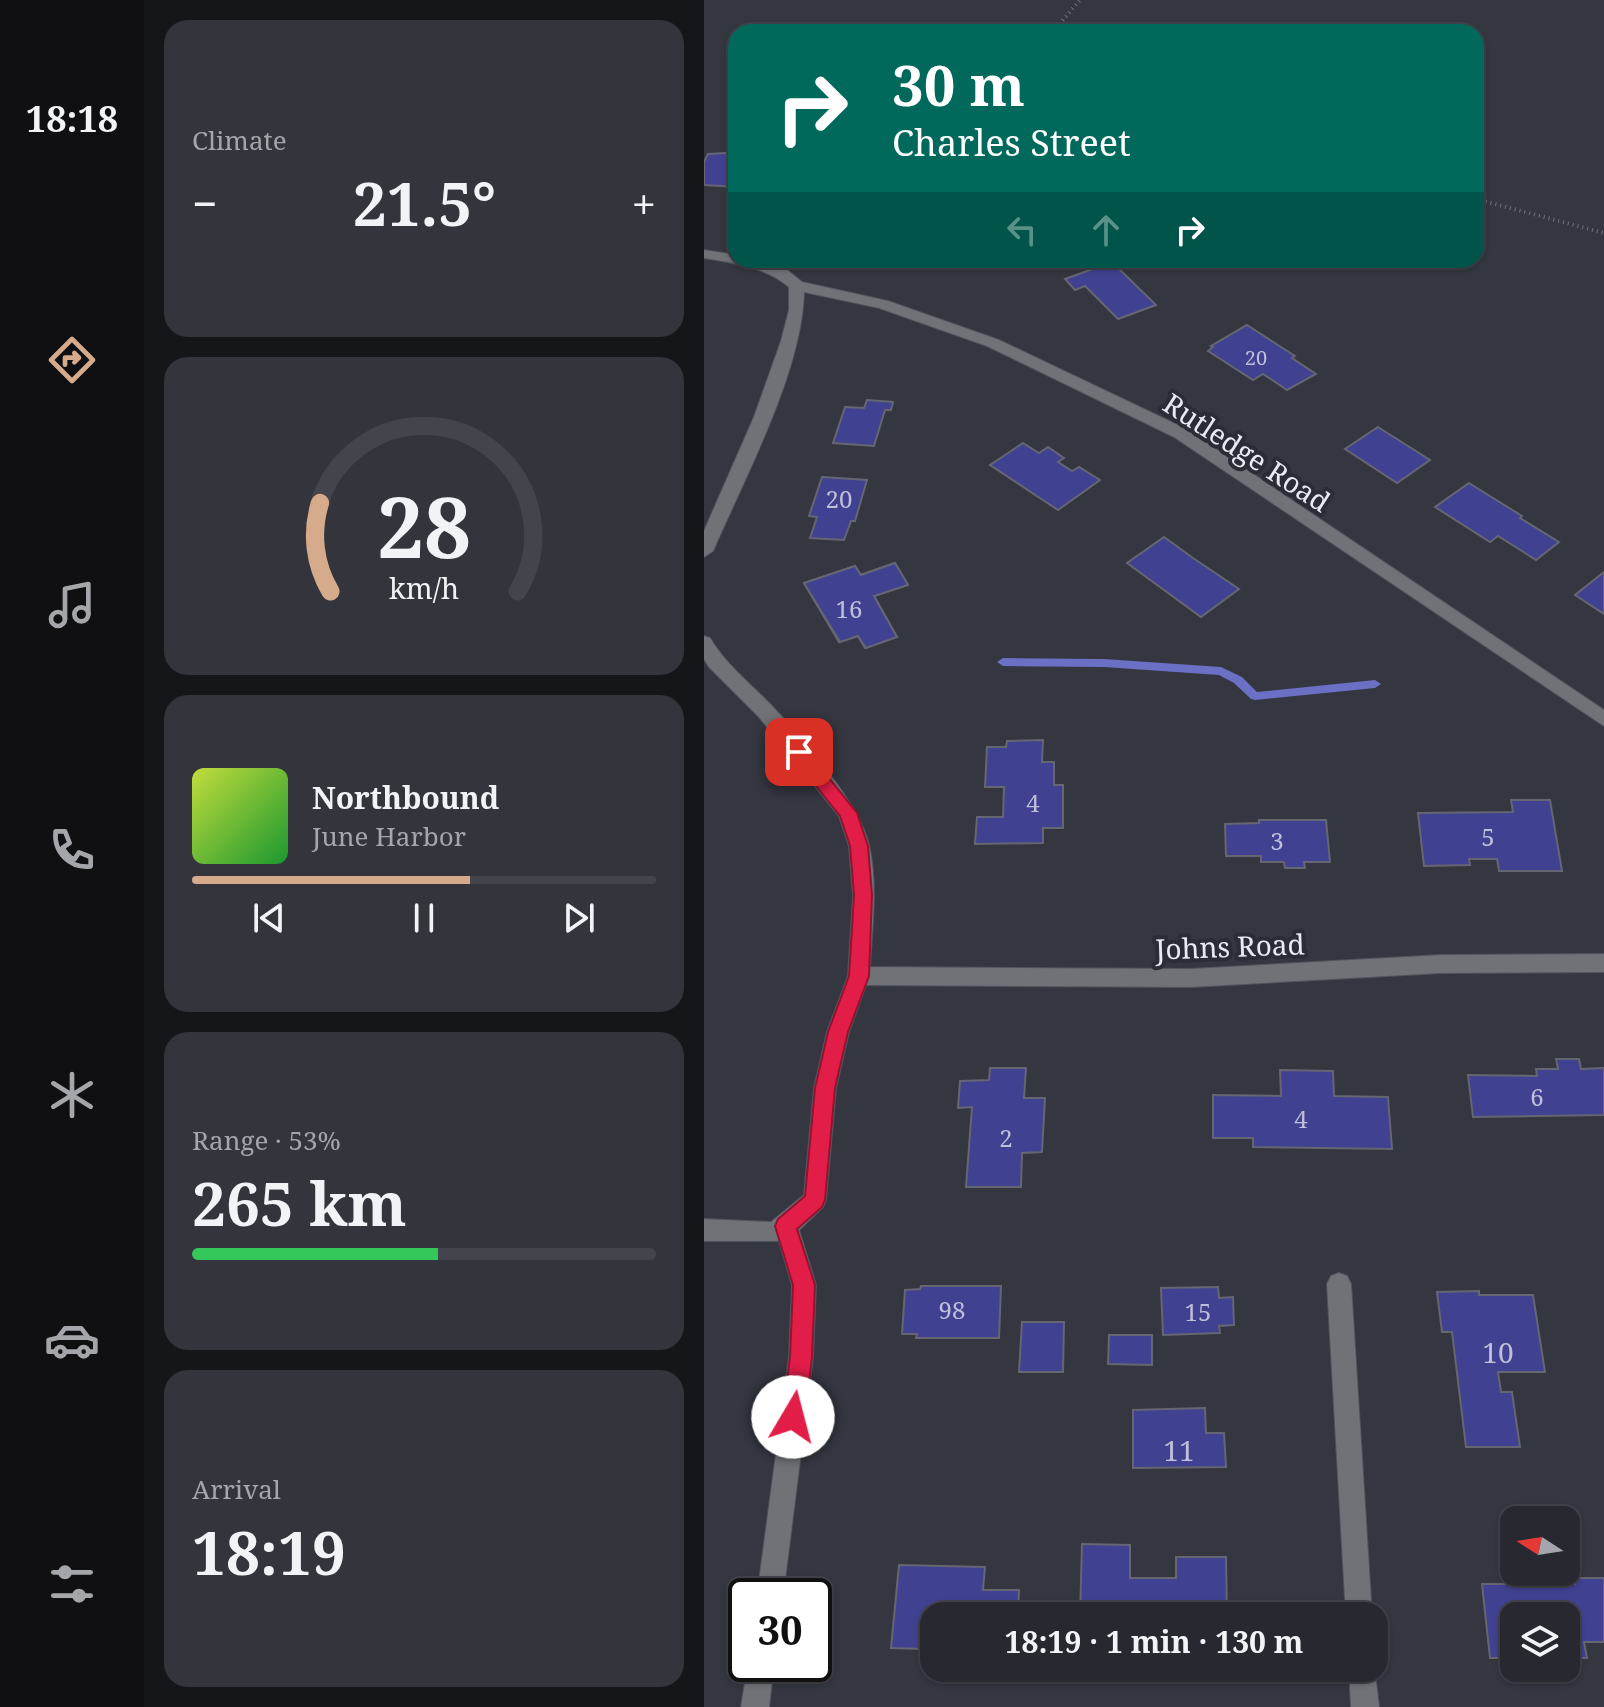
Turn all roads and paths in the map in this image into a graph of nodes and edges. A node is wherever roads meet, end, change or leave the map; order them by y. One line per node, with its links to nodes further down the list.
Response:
1 (1080, 0): 2 (path)
2 (1060, 24)
3 (1484, 201): 4 (path)
4 (1604, 233)
5 (704, 254): 6 (street, Rutledge Road)
6 (728, 258)
7 (767, 268): 8 (street, Rutledge Road)
8 (797, 286): 9 (street); 11 (street, Rutledge Road)
9 (704, 551)
10 (704, 643): 13 (street)
11 (1604, 719)
12 (1604, 963): 13 (street, Johns Road)
13 (859, 976): 14 (street)
14 (786, 1226): 15 (street); 17 (street)
15 (704, 1230)
16 (1339, 1284): 18 (street)
17 (772, 1578)
18 (1358, 1602)
19 (758, 1682): 21 (street)
20 (1363, 1682): 22 (street)
21 (755, 1707)
22 (1365, 1707)

